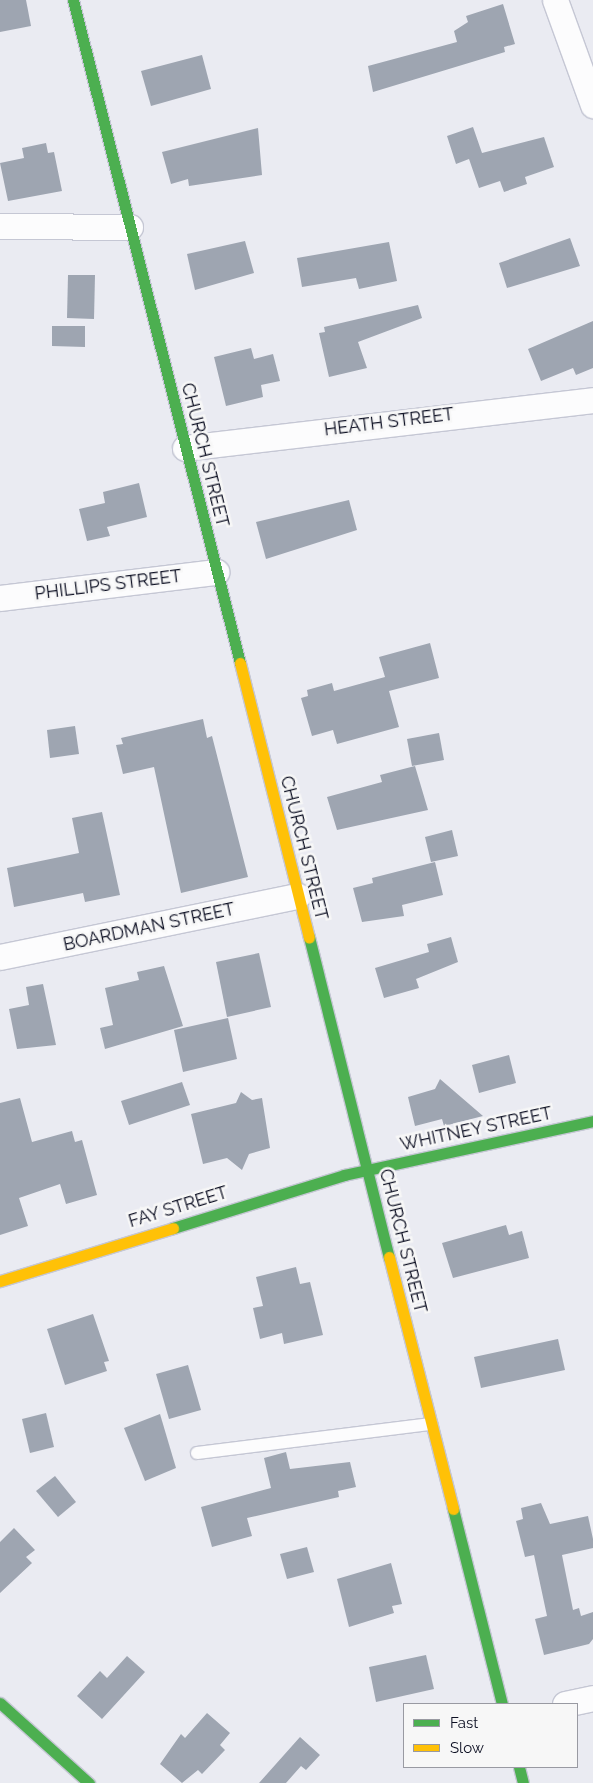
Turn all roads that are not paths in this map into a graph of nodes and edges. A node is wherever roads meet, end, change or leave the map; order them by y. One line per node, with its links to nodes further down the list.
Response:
1 (73, 0): 5 (street, CHURCH STREET)
2 (555, 0): 3 (street)
3 (593, 105)
4 (0, 226): 5 (street)
5 (130, 227): 7 (street, CHURCH STREET)
6 (593, 400): 7 (street, HEATH STREET)
7 (185, 448): 8 (street, CHURCH STREET)
8 (216, 572): 9 (street, PHILLIPS STREET); 10 (street, CHURCH STREET)
9 (0, 598)
10 (298, 896): 11 (street, BOARDMAN STREET); 13 (street, CHURCH STREET)
11 (0, 957)
12 (593, 1122): 13 (street, WHITNEY STREET)
13 (367, 1170): 14 (street, FAY STREET); 15 (street, CHURCH STREET)
14 (0, 1281)
15 (431, 1424): 16 (lane); 19 (street, CHURCH STREET)
16 (197, 1453)
17 (593, 1698): 20 (street)
18 (0, 1703): 22 (street)
19 (502, 1703)
20 (570, 1703)
21 (519, 1768): 23 (street)
22 (89, 1783)
23 (523, 1783)

